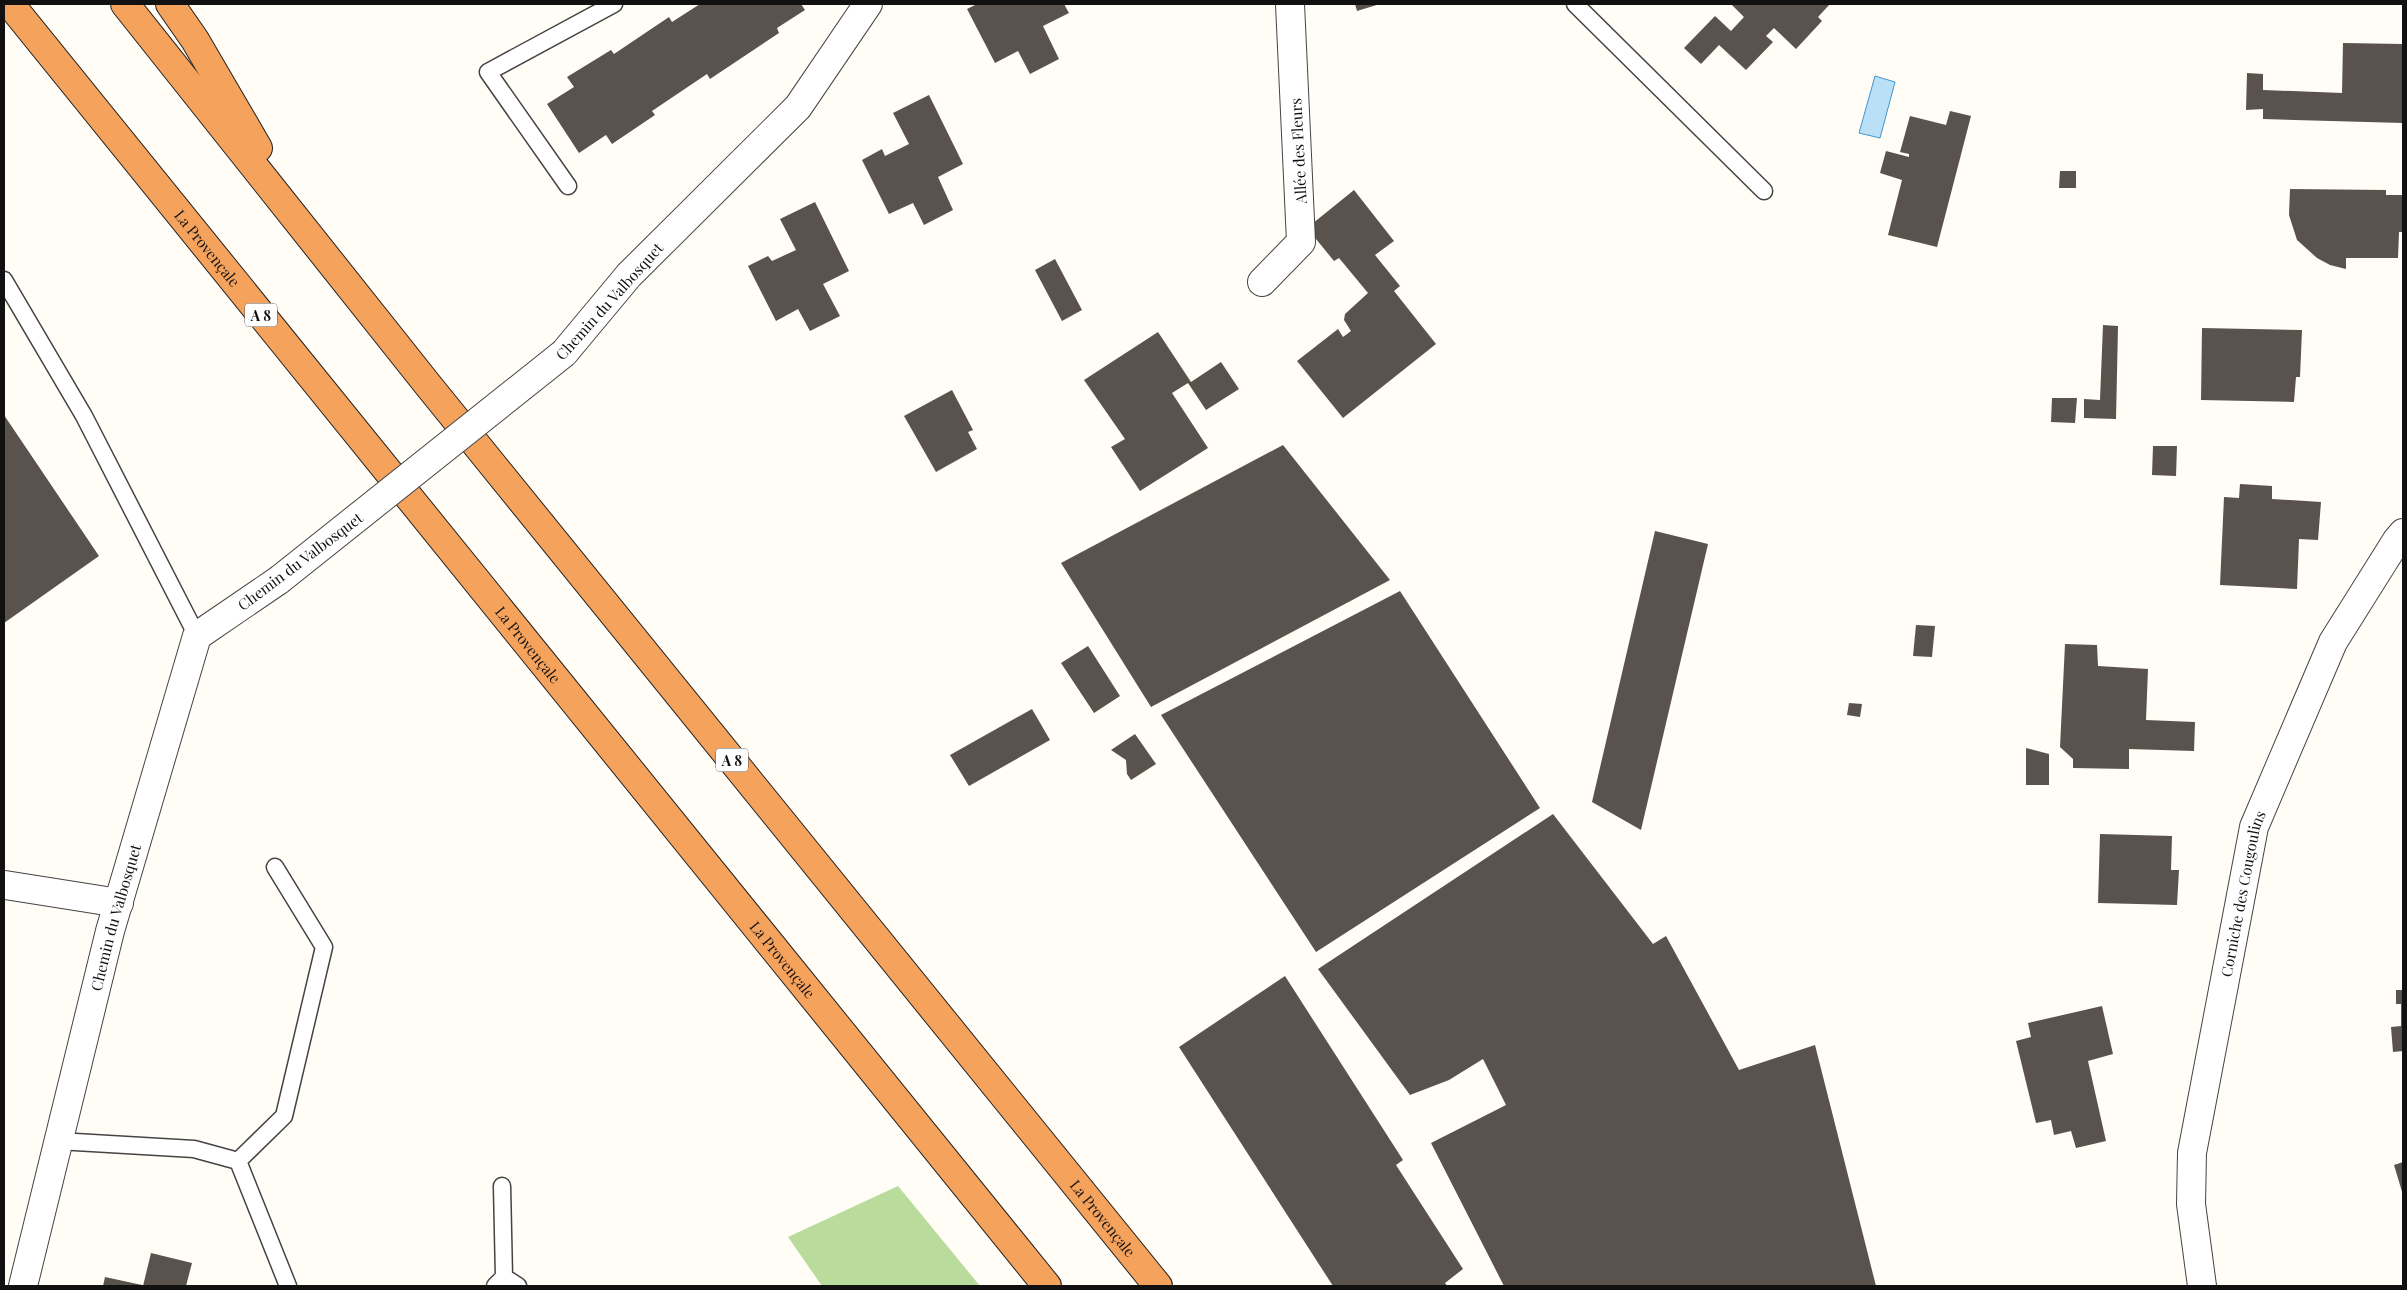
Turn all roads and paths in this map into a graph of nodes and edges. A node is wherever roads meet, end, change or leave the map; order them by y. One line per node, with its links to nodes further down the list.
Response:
1 (10, 4): 25 (highway, La Provençale / A 8)
2 (125, 4): 10 (highway, La Provençale / A 8)
3 (170, 4): 10 (highway)
4 (614, 4): 8 (lane)
5 (868, 4): 14 (street, Chemin du Valbosquet, bridge)
6 (1290, 4): 12 (street, Allée des Fleurs)
7 (1575, 4): 9 (lane)
8 (568, 186)
9 (1764, 191)
10 (308, 233): 26 (highway, La Provençale / A 8)
11 (4, 280): 14 (lane)
12 (1262, 282)
13 (2403, 533): 27 (street, Corniche des Cougoulins)
14 (197, 636): 17 (street, Chemin du Valbosquet)
15 (275, 867): 19 (lane)
16 (5, 885): 17 (street)
17 (119, 903): 18 (street, Chemin du Valbosquet)
18 (58, 1140): 19 (lane); 22 (street, Chemin du Valbosquet)
19 (238, 1161): 23 (lane)
20 (502, 1186): 21 (lane)
21 (500, 1282): 24 (lane)
22 (22, 1286)
23 (288, 1286)
24 (518, 1286)
25 (1047, 1286)
26 (1158, 1286)
27 (2202, 1286)

